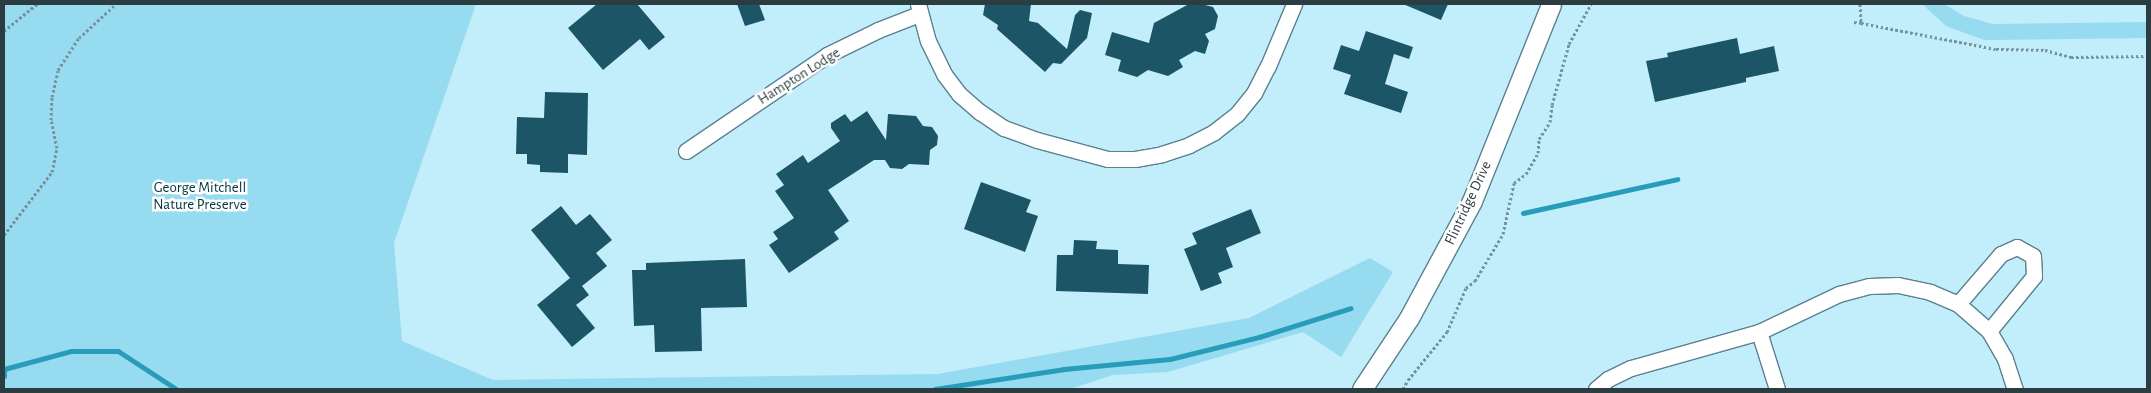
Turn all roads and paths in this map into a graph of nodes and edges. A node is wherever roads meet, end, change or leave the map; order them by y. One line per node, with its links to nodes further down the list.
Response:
1 (37, 4): 10 (path)
2 (116, 4): 13 (path)
3 (1294, 4): 7 (street)
4 (1550, 4): 17 (street, Flintridge Drive)
5 (1591, 4): 18 (path)
6 (1860, 4): 9 (path)
7 (918, 9): 12 (street, Hampton Lodge)
8 (1854, 22): 9 (path)
9 (1860, 23): 11 (path)
10 (4, 31)
11 (2147, 56)
12 (686, 151)
13 (4, 236)
14 (1958, 304): 15 (street); 15 (street); 16 (street)
15 (1989, 330): 21 (street)
16 (1759, 332): 19 (street); 20 (street)
17 (1362, 389)
18 (1403, 389)
19 (1596, 389)
20 (1777, 389)
21 (2015, 389)

